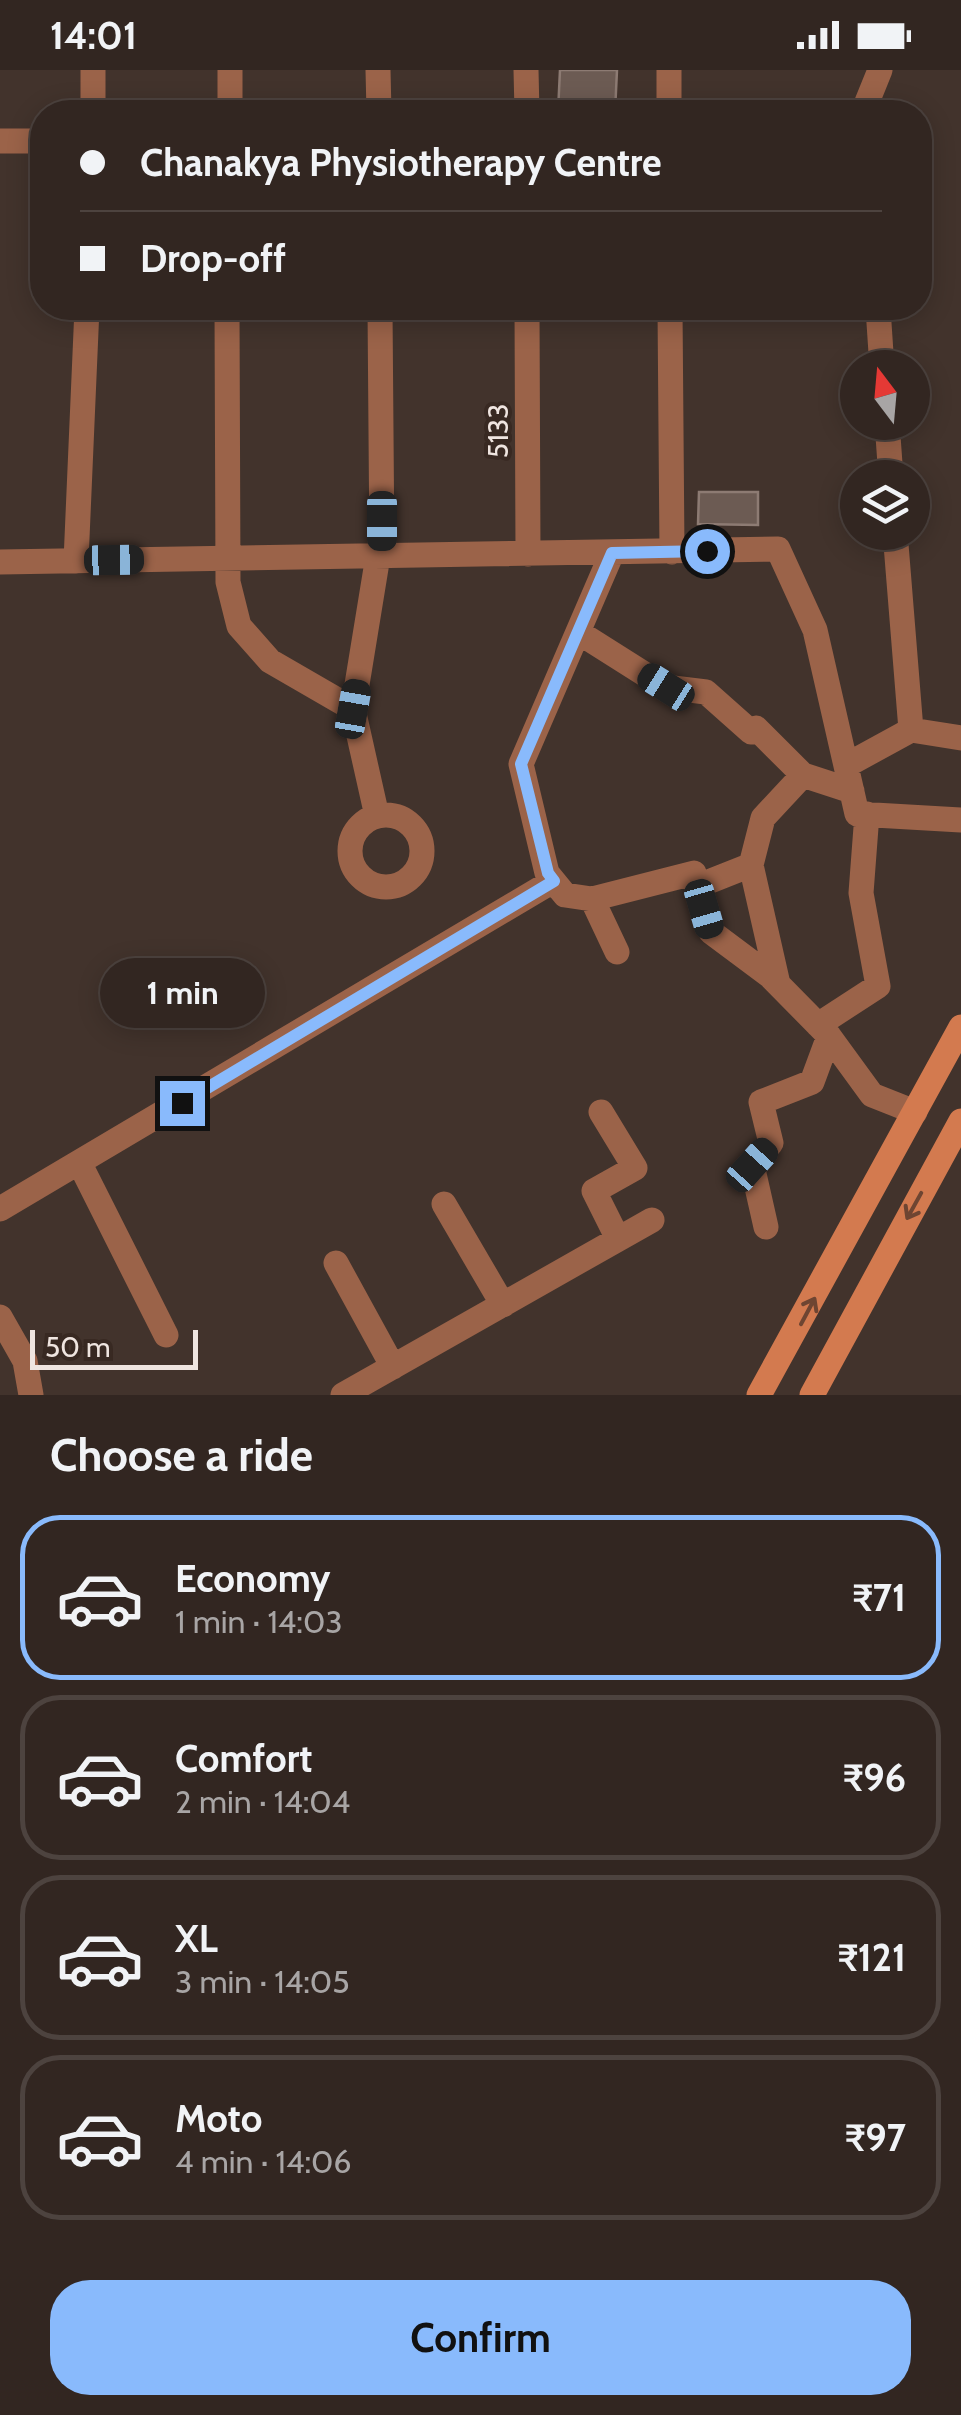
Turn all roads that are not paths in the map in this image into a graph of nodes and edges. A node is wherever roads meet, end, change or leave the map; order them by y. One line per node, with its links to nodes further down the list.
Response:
1 (92, 70): 7 (street)
2 (230, 70): 8 (street)
3 (378, 70): 9 (street)
4 (526, 70): 10 (street)
5 (669, 70): 11 (street)
6 (880, 70): 12 (street)
7 (93, 100)
8 (230, 100)
9 (379, 100)
10 (527, 100)
11 (669, 100)
12 (867, 100)
13 (0, 141): 14 (street)
14 (30, 141)
15 (86, 320): 28 (street)
16 (227, 320): 27 (street)
17 (380, 320): 26 (street)
18 (528, 320): 25 (street, 5133)
19 (670, 320): 23 (street)
20 (879, 320): 21 (street)
21 (881, 350)
22 (896, 550): 32 (street)
23 (672, 552): 24 (street); 34 (street)
24 (612, 553): 25 (street); 30 (street)
25 (528, 554): 26 (street)
26 (380, 556): 27 (street); 31 (street)
27 (230, 559): 28 (street); 31 (street)
28 (76, 561): 29 (street)
29 (0, 562)
30 (578, 632): 35 (street); 41 (street)
31 (353, 709): 38 (street)
32 (911, 730): 33 (street); 34 (street)
33 (961, 738)
34 (847, 764): 36 (street)
35 (804, 775): 36 (street); 40 (street)
36 (852, 791): 37 (street)
37 (867, 814): 39 (street); 47 (street)
38 (377, 816)
39 (961, 820)
40 (751, 865): 42 (street); 45 (street)
41 (554, 881): 43 (street); 51 (street)
42 (698, 886): 43 (street); 45 (street)
43 (592, 898): 44 (street)
44 (617, 952)
45 (778, 984): 47 (street)
46 (961, 1027): 49 (main road)
47 (824, 1030): 49 (street); 55 (street)
48 (601, 1112): 56 (street)
49 (915, 1112): 64 (main road, one-way to 49)
50 (961, 1121): 65 (main road, one-way to 65)
51 (80, 1164): 53 (street); 60 (street)
52 (444, 1204): 58 (street)
53 (0, 1209)
54 (652, 1220): 56 (street)
55 (766, 1227)
56 (618, 1239): 58 (street)
57 (336, 1263): 61 (street)
58 (502, 1305): 61 (street)
59 (0, 1317): 62 (street)
60 (166, 1335)
61 (393, 1367): 63 (street)
62 (31, 1395)
63 (343, 1395)
64 (759, 1395)
65 (812, 1395)

